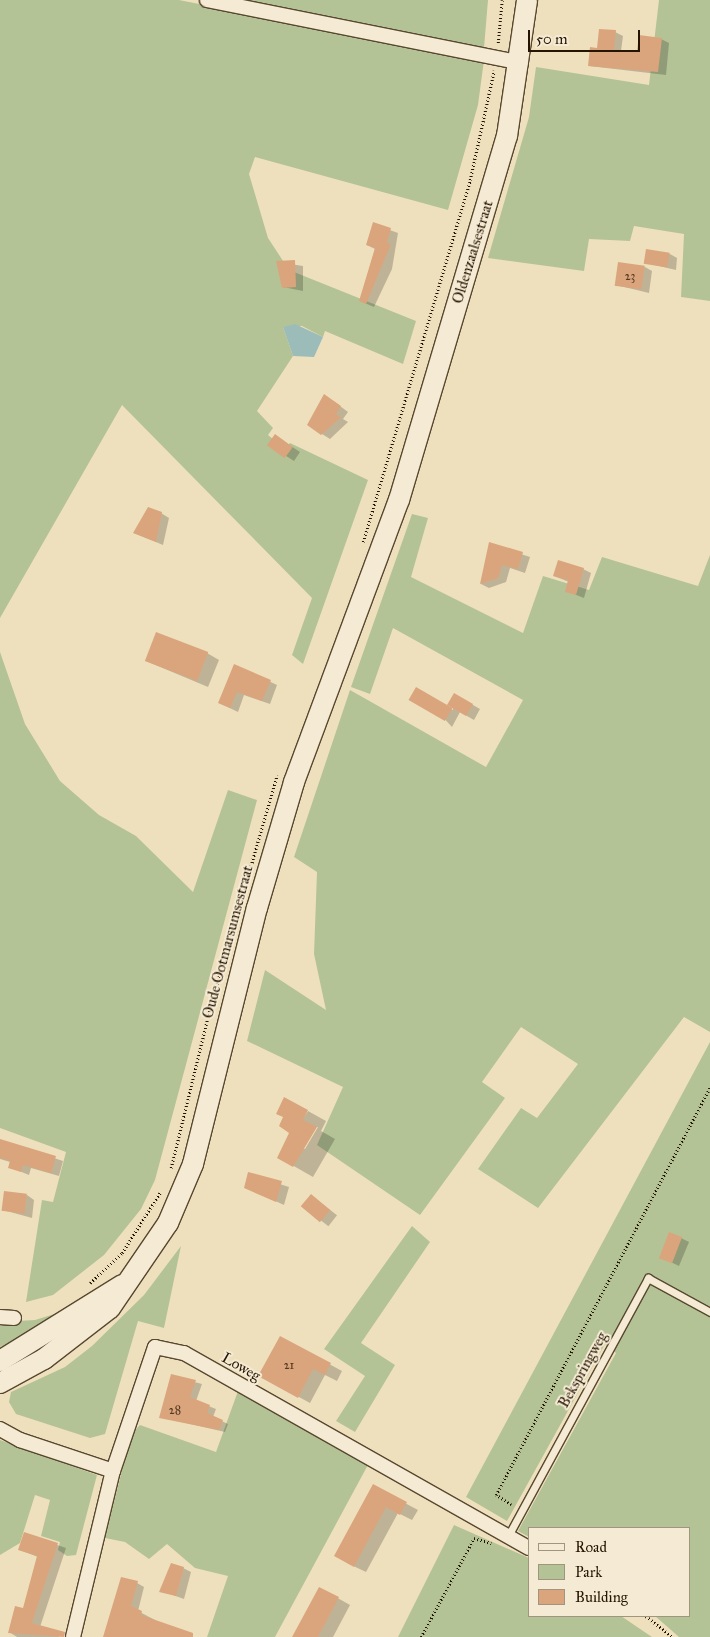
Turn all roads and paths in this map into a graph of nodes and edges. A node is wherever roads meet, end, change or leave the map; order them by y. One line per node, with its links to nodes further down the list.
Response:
1 (206, 0): 4 (street)
2 (502, 0): 4 (path, Oldenzaalsestraat)
3 (527, 0): 5 (main road, Oldenzaalsestraat)
4 (497, 58): 5 (street); 7 (path, Oldenzaalsestraat)
5 (521, 63): 6 (main road, Oldenzaalsestraat)
6 (399, 500): 12 (main road, Oude Ootmarsumsestraat)
7 (361, 548)
8 (278, 772): 10 (path, Oude Ootmarsumsestraat)
9 (710, 1087): 21 (path)
10 (171, 1170)
11 (162, 1188): 13 (path)
12 (130, 1280): 17 (main road, Oude Ootmarsumsestraat); 18 (main road, Oude Ootmarsumsestraat)
13 (84, 1289)
14 (710, 1312): 22 (lane, Bekspringweg)
15 (0, 1317): 16 (street)
16 (14, 1318)
17 (0, 1361)
18 (0, 1384)
19 (0, 1429): 20 (street)
20 (113, 1471): 22 (street, Loweg); 26 (street)
21 (508, 1510)
22 (508, 1536): 24 (street, Loweg)
23 (474, 1538): 27 (path)
24 (528, 1547)
25 (647, 1617): 28 (path)
26 (73, 1637)
27 (421, 1637)
28 (673, 1637)

